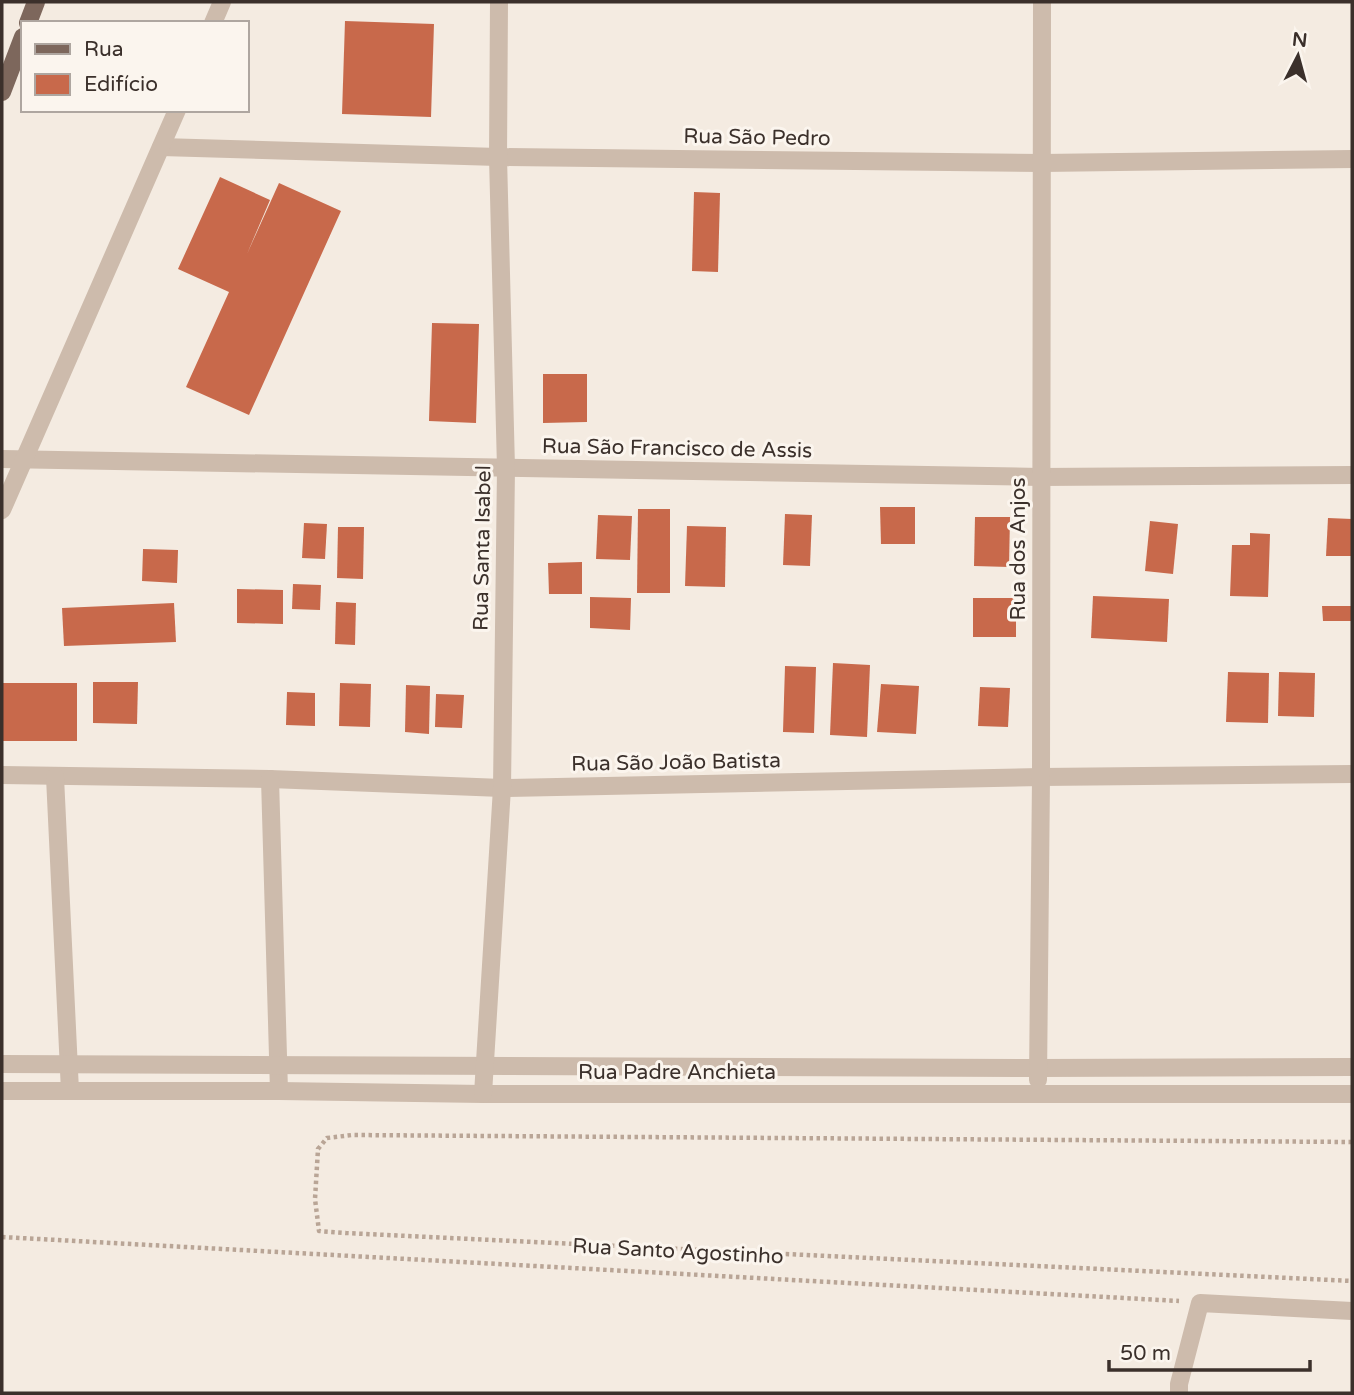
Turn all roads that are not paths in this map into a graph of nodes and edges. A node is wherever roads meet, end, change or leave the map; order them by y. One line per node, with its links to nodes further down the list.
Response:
1 (36, 2): 5 (main road)
2 (222, 2): 6 (street)
3 (499, 2): 11 (street, Rua Santa Isabel)
4 (1042, 2): 13 (street, Rua dos Anjos)
5 (29, 21)
6 (214, 21)
7 (21, 42): 8 (main road)
8 (2, 92)
9 (176, 112): 10 (street)
10 (161, 147): 11 (street, Rua São Pedro); 15 (street)
11 (498, 157): 13 (street, Rua São Pedro); 16 (street, Rua Santa Isabel)
12 (1352, 159): 13 (street, Rua São Pedro)
13 (1042, 163): 18 (street, Rua dos Anjos)
14 (2, 459): 15 (street, Rua São Francisco de Assis)
15 (23, 461): 16 (street, Rua São Francisco de Assis); 19 (street)
16 (506, 468): 18 (street, Rua São Francisco de Assis); 25 (street, Rua Santa Isabel)
17 (1352, 475): 18 (street, Rua São Francisco de Assis)
18 (1040, 477): 23 (street, Rua dos Anjos)
19 (2, 510)
20 (2, 775): 22 (street, Rua São João Batista)
21 (1352, 775): 23 (street, Rua São João Batista)
22 (55, 777): 24 (street, Rua São João Batista); 28 (street)
23 (1041, 777): 25 (street, Rua São João Batista); 31 (street, Rua dos Anjos)
24 (270, 779): 25 (street, Rua São João Batista); 26 (street)
25 (502, 788): 29 (street, Rua Santa Isabel)
26 (278, 1063): 28 (street, Rua Padre Anchieta); 29 (street, Rua Padre Anchieta); 32 (street)
27 (2, 1064): 28 (street, Rua Padre Anchieta)
28 (69, 1064): 34 (street)
29 (485, 1065): 31 (street, Rua Padre Anchieta); 35 (street, Rua Santa Isabel)
30 (1352, 1067): 31 (street, Rua Padre Anchieta)
31 (1038, 1068): 37 (street, Rua dos Anjos)
32 (279, 1090): 34 (street, Rua Padre Anchieta); 35 (street, Rua Padre Anchieta)
33 (2, 1091): 34 (street, Rua Padre Anchieta)
34 (70, 1091)
35 (483, 1094): 37 (street, Rua Padre Anchieta)
36 (1352, 1094): 37 (street, Rua Padre Anchieta)
37 (1038, 1095)
38 (1352, 1311): 39 (street)
39 (1179, 1393)

